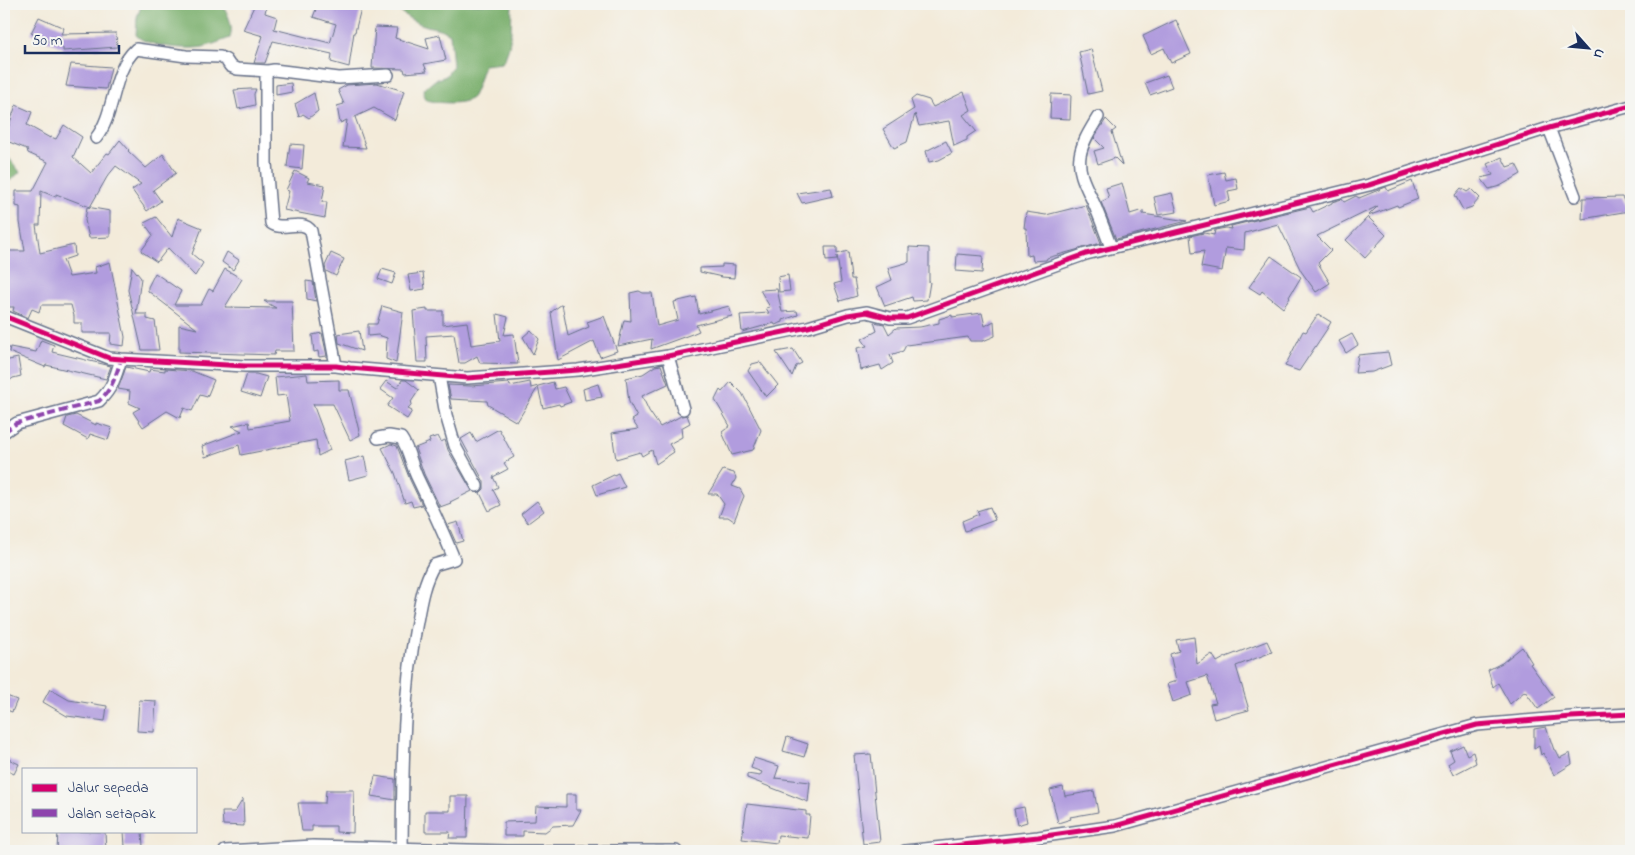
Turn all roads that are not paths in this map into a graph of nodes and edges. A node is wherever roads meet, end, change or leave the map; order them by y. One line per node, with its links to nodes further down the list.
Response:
1 (268, 71): 2 (street); 6 (street); 12 (street)
2 (388, 75)
3 (1631, 106): 5 (street)
4 (1098, 117): 8 (street)
5 (1549, 128): 7 (street); 8 (street)
6 (96, 138)
7 (1575, 196)
8 (1111, 247): 10 (street)
9 (4, 316): 11 (street)
10 (668, 356): 13 (street); 14 (street)
11 (121, 359): 12 (street); 15 (street)
12 (336, 366): 13 (street)
13 (439, 376): 17 (street)
14 (683, 409)
15 (4, 432)
16 (378, 438): 19 (street)
17 (477, 486)
18 (1631, 714): 22 (street)
19 (402, 849): 20 (street); 21 (street)
20 (225, 851)
21 (676, 851)
22 (905, 851)

